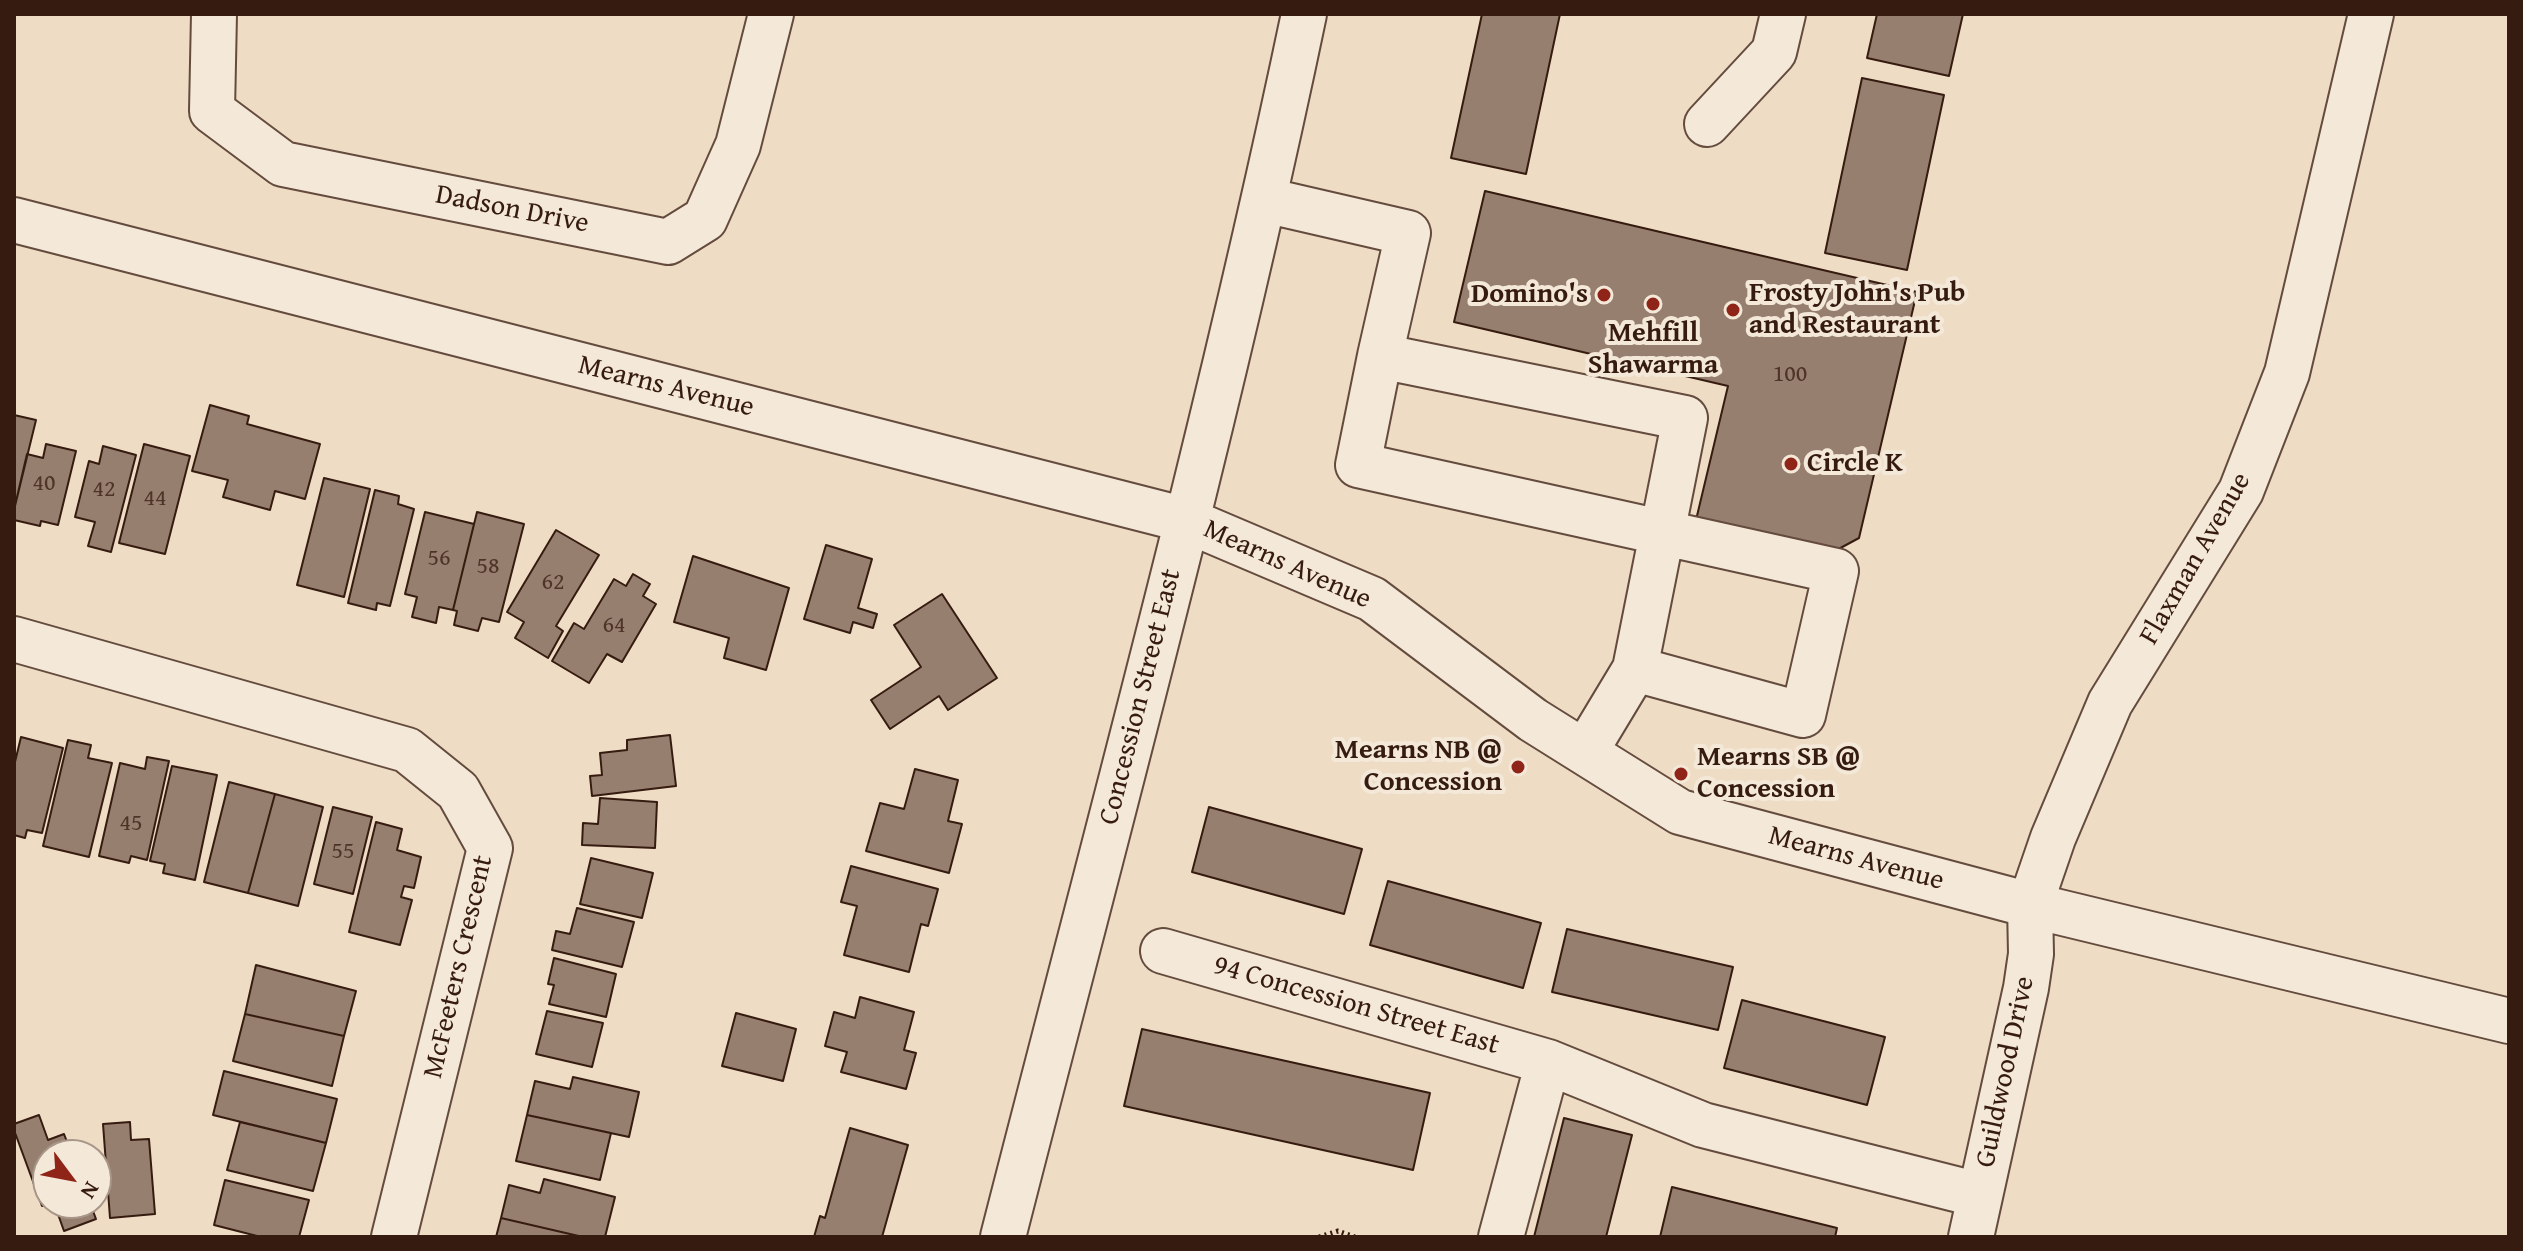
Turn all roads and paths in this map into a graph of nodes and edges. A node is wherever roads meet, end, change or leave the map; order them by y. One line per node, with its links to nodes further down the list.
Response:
1 (214, 14): 2 (street, Dadson Drive)
2 (771, 14)
3 (1304, 14): 7 (street, Concession Street East)
4 (1783, 14): 6 (street)
5 (2371, 14): 15 (street, Flaxman Avenue)
6 (1707, 124)
7 (1265, 200): 9 (street); 10 (street, Concession Street East)
8 (14, 220): 10 (street, Mearns Avenue)
9 (1380, 356): 11 (street); 11 (street)
10 (1186, 520): 14 (street, Mearns Avenue); 21 (street, Concession Street East)
11 (1661, 531): 13 (street); 13 (street)
12 (14, 639): 20 (street, McFeeters Crescent)
13 (1635, 669): 14 (street)
14 (1585, 752): 15 (street, Mearns Avenue)
15 (2030, 905): 17 (street, Mearns Avenue); 19 (street, Guildwood Drive)
16 (1163, 951): 18 (street, 94 Concession Street East)
17 (2509, 1021)
18 (1548, 1062): 19 (street, 94 Concession Street East); 24 (street)
19 (1975, 1216)
20 (394, 1237)
21 (1003, 1237)
22 (1319, 1237): 23 (path)
23 (1355, 1237)
24 (1501, 1237)

